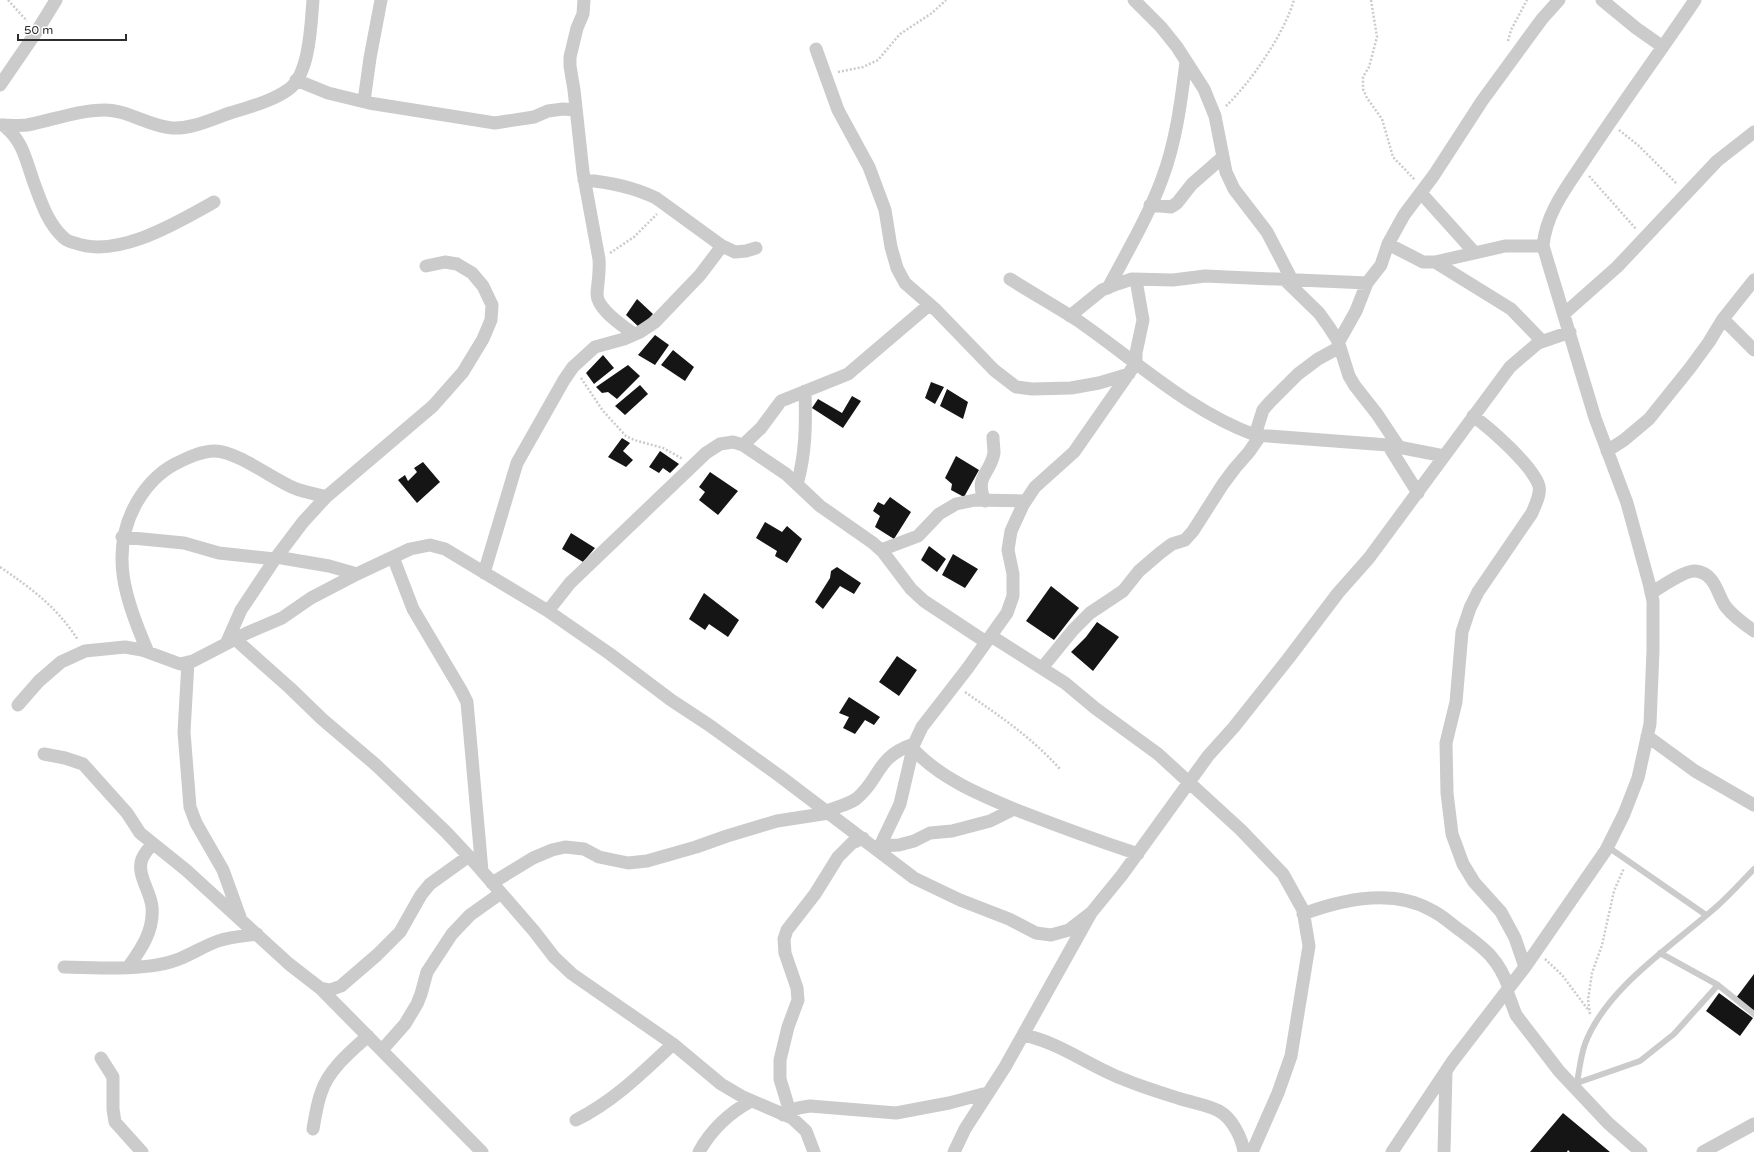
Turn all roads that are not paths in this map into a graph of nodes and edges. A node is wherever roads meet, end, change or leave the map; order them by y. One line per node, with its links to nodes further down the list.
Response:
1 (56, 0): 13 (street)
2 (313, 0): 12 (street)
3 (381, 0): 14 (street)
4 (584, 0): 15 (street)
5 (1134, 0): 11 (street)
6 (1559, 0): 20 (street)
7 (1602, 0): 9 (street)
8 (1695, 0): 9 (street)
9 (1663, 47): 25 (street)
10 (816, 49): 36 (street)
11 (1186, 62): 18 (street); 22 (street)
12 (296, 80): 14 (street); 16 (street)
13 (0, 85)
14 (364, 102): 15 (street)
15 (576, 110): 19 (street)
16 (2, 125): 21 (street)
17 (1754, 132): 37 (street)
18 (1223, 157): 22 (street); 32 (street)
19 (584, 180): 24 (street); 41 (street)
20 (1422, 191): 23 (street); 27 (street)
21 (214, 202)
22 (1150, 205): 35 (street)
23 (1388, 244): 28 (street); 34 (street)
24 (722, 246): 26 (street); 41 (street)
25 (1543, 246): 27 (street); 37 (street)
26 (756, 248)
27 (1475, 253): 28 (street)
28 (1435, 262): 42 (street)
29 (426, 266): 56 (street)
30 (1010, 279): 38 (street)
31 (1136, 280): 32 (street); 35 (street); 45 (street)
32 (1289, 280): 34 (street); 43 (street)
33 (1754, 280): 39 (street)
34 (1367, 283): 43 (street)
35 (1108, 288): 38 (street)
36 (929, 305): 45 (street); 46 (street)
37 (1565, 313): 40 (street)
38 (1070, 316): 45 (street)
39 (1723, 318): 44 (street); 52 (street)
40 (1570, 332): 42 (street); 52 (street)
41 (634, 334): 63 (street)
42 (1542, 341): 47 (street)
43 (1339, 345): 48 (street); 51 (street)
44 (1754, 350)
45 (1133, 368): 48 (street); 58 (street)
46 (805, 391): 50 (street); 54 (street)
47 (1474, 416): 53 (street); 99 (street)
48 (1258, 435): 51 (street); 72 (street)
49 (993, 437): 57 (street)
50 (743, 445): 54 (street); 66 (street)
51 (1394, 446): 53 (street); 55 (street)
52 (1607, 451): 65 (street)
53 (1444, 456): 55 (street)
54 (797, 484): 60 (street)
55 (1418, 493): 77 (street)
56 (326, 497): 59 (street); 62 (street)
57 (985, 501): 58 (street); 60 (street)
58 (1025, 501): 68 (street)
59 (122, 537): 62 (street); 70 (street)
60 (881, 550): 68 (street)
61 (393, 557): 63 (street); 64 (street); 88 (street)
62 (275, 558): 64 (street); 69 (street)
63 (484, 573): 66 (street)
64 (357, 574): 69 (street)
65 (1651, 593): 67 (street); 74 (street)
66 (548, 611): 80 (street)
67 (1754, 631)
68 (989, 639): 72 (street); 75 (street)
69 (230, 642): 71 (street); 86 (street)
70 (148, 652): 71 (street); 73 (street)
71 (188, 662): 94 (street)
72 (1042, 668): 77 (street)
73 (18, 705)
74 (1647, 736): 78 (street); 83 (street)
75 (913, 747): 79 (street); 80 (street); 84 (street)
76 (44, 754): 82 (street)
77 (1189, 783): 85 (street); 92 (street)
78 (1754, 805)
79 (1014, 809): 84 (street); 85 (street)
80 (828, 812): 81 (street); 89 (street)
81 (863, 838): 84 (street); 113 (street)
82 (152, 844): 94 (street); 98 (street)
83 (1608, 847): 93 (lane); 99 (street)
84 (879, 848): 91 (street)
85 (1138, 854): 91 (street)
86 (469, 856): 88 (street); 101 (street)
87 (1754, 869): 93 (lane)
88 (482, 871): 89 (street)
89 (492, 883): 90 (street)
90 (501, 893): 106 (street); 107 (street)
91 (1091, 913): 104 (street)
92 (1303, 914): 102 (street); 123 (street)
93 (1706, 915): 96 (lane)
94 (241, 919): 95 (street)
95 (257, 934): 98 (street); 101 (street)
96 (1660, 953): 100 (lane); 110 (lane)
97 (64, 966): 98 (street)
98 (129, 966)
99 (1525, 967): 102 (street)
100 (1718, 985): 103 (lane); 110 (lane)
101 (320, 988): 105 (street)
102 (1508, 989): 109 (street); 110 (street)
103 (1754, 1014)
104 (1023, 1035): 111 (street); 122 (street)
105 (368, 1036): 107 (street); 116 (street)
106 (673, 1044): 112 (street); 114 (street)
107 (382, 1050): 118 (street)
108 (101, 1058): 117 (street)
109 (1446, 1070): 124 (street); 125 (street)
110 (1576, 1086): 126 (street)
111 (987, 1093): 113 (street); 121 (street)
112 (751, 1101): 113 (street); 119 (street)
113 (787, 1113): 120 (street)
114 (576, 1120)
115 (1754, 1124): 127 (street)
116 (313, 1129)
117 (142, 1152)
118 (482, 1152)
119 (699, 1152)
120 (814, 1152)
121 (954, 1152)
122 (1244, 1152)
123 (1252, 1152)
124 (1392, 1152)
125 (1444, 1152)
126 (1641, 1152)
127 (1703, 1152)

